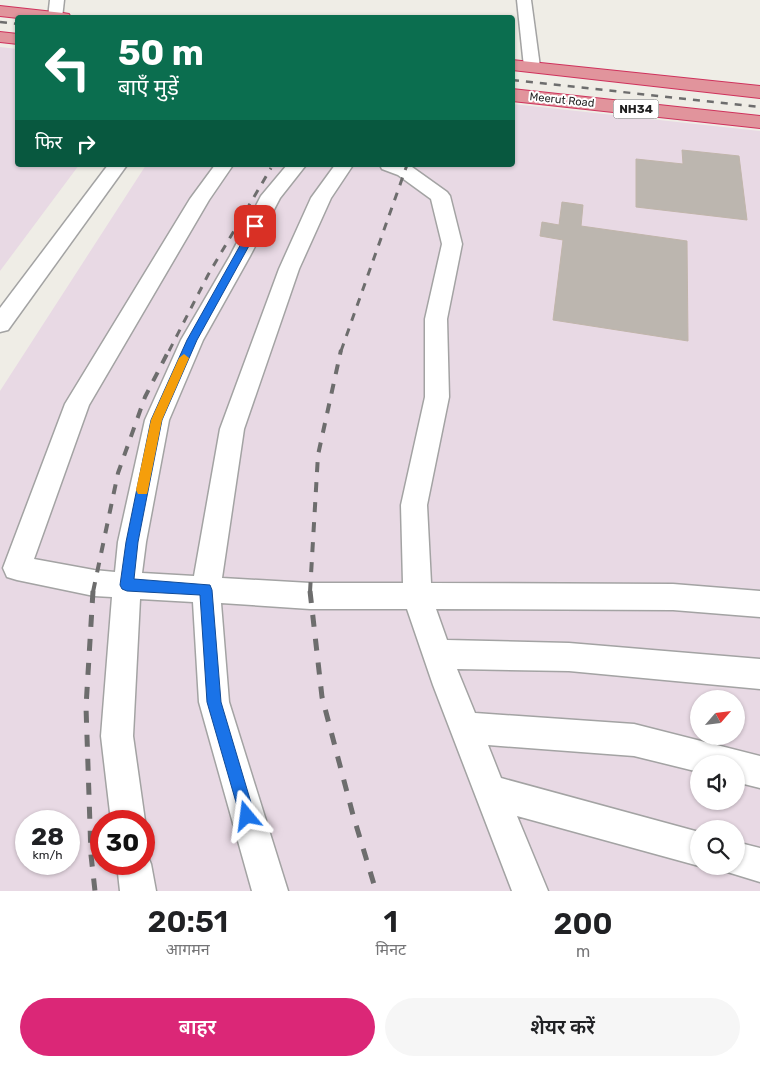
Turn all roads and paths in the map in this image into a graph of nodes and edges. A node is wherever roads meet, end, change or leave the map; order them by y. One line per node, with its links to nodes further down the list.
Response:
1 (524, 0): 7 (street)
2 (0, 11): 3 (highway)
3 (58, 11)
4 (0, 37): 5 (highway)
5 (15, 39)
6 (515, 65): 7 (highway, NH34)
7 (532, 67): 8 (highway, NH34)
8 (760, 92)
9 (515, 95): 10 (highway, Meerut Road / NH34)
10 (760, 122)
11 (117, 167): 16 (street)
12 (223, 167): 17 (street)
13 (295, 167): 17 (street)
14 (343, 167): 18 (street)
15 (394, 167): 19 (street)
16 (0, 324)
17 (127, 585): 18 (street); 28 (street)
18 (206, 590): 19 (street); 34 (street)
19 (417, 596): 20 (street); 21 (street)
20 (760, 604)
21 (438, 654): 22 (street); 23 (street)
22 (760, 674)
23 (465, 728): 24 (street); 27 (street)
24 (693, 755)
25 (745, 768): 26 (street)
26 (760, 772)
27 (491, 792): 29 (street); 35 (street)
28 (127, 810)
29 (690, 846)
30 (745, 861): 31 (street)
31 (760, 865)
32 (136, 875): 33 (street)
33 (138, 891)
34 (270, 891)
35 (530, 891)

